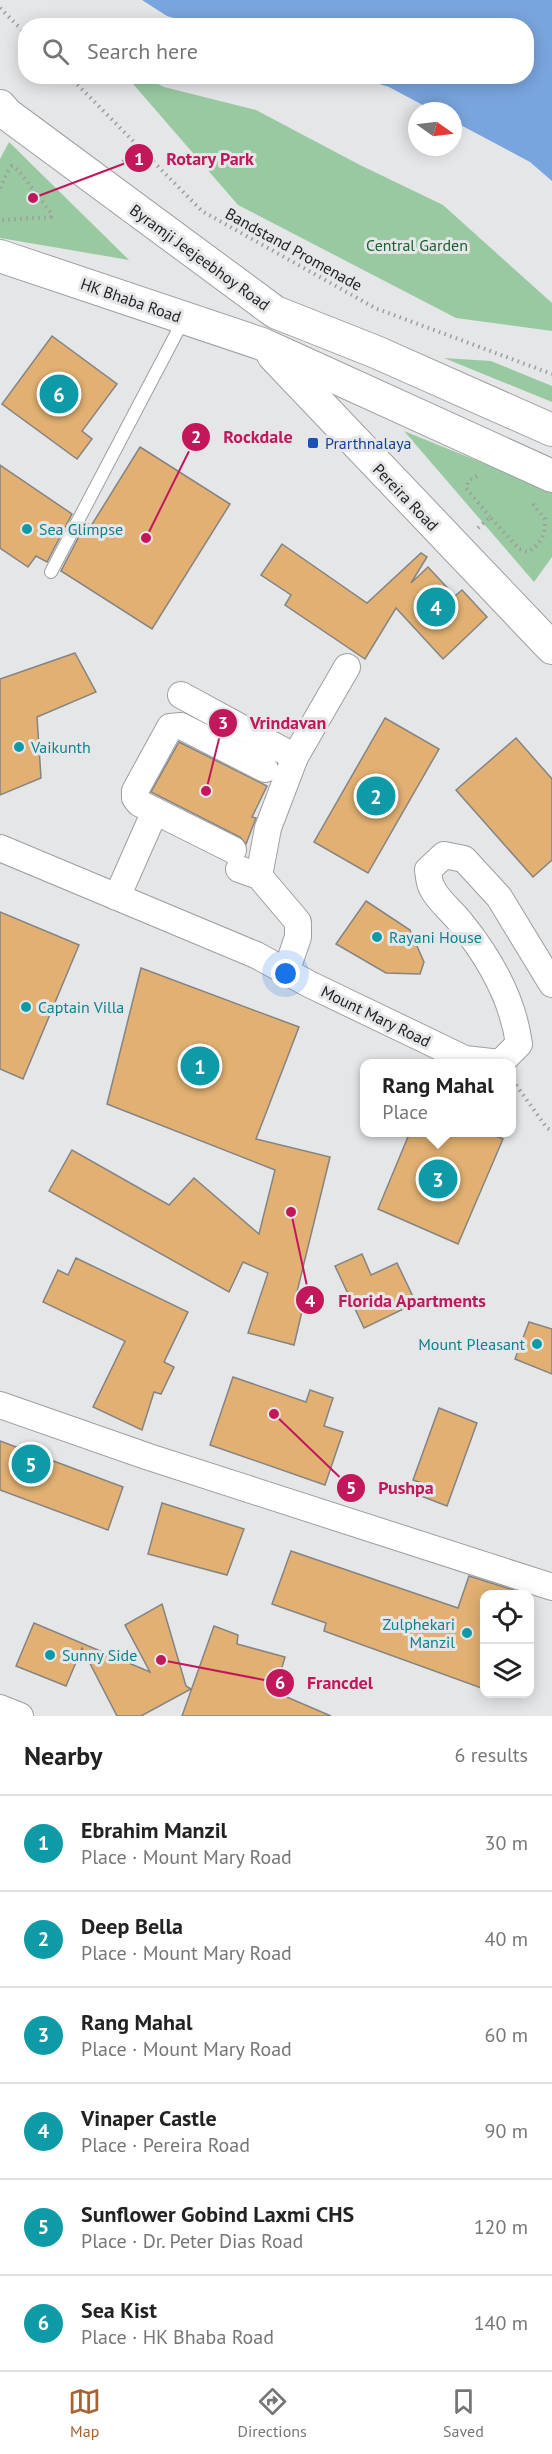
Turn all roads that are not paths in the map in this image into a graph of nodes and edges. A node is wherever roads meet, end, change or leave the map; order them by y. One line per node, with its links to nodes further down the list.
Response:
1 (2, 115): 3 (street, Byramji Jeejeebhoy Road)
2 (0, 256): 4 (street, HK Bhaba Road)
3 (275, 312): 5 (street); 6 (street, Byramji Jeejeebhoy Road)
4 (184, 318): 5 (street, HK Bhaba Road); 8 (lane)
5 (262, 344): 7 (street); 9 (street, Pereira Road)
6 (552, 430)
7 (552, 476)
8 (51, 572)
9 (552, 648)
10 (346, 667): 12 (street)
11 (181, 695): 12 (street)
12 (295, 757): 16 (street)
13 (265, 769): 14 (street)
14 (155, 811): 16 (street); 17 (street)
15 (0, 848): 17 (street, Mount Mary Road)
16 (244, 865): 18 (street)
17 (117, 897): 18 (street, Mount Mary Road)
18 (286, 972): 20 (street, Mount Mary Road)
19 (552, 984): 21 (street, Mount Mary Road)
20 (465, 1059)
21 (504, 1059)
22 (0, 1406): 23 (street)
23 (552, 1587)
24 (0, 1708): 25 (street)
25 (20, 1716)

